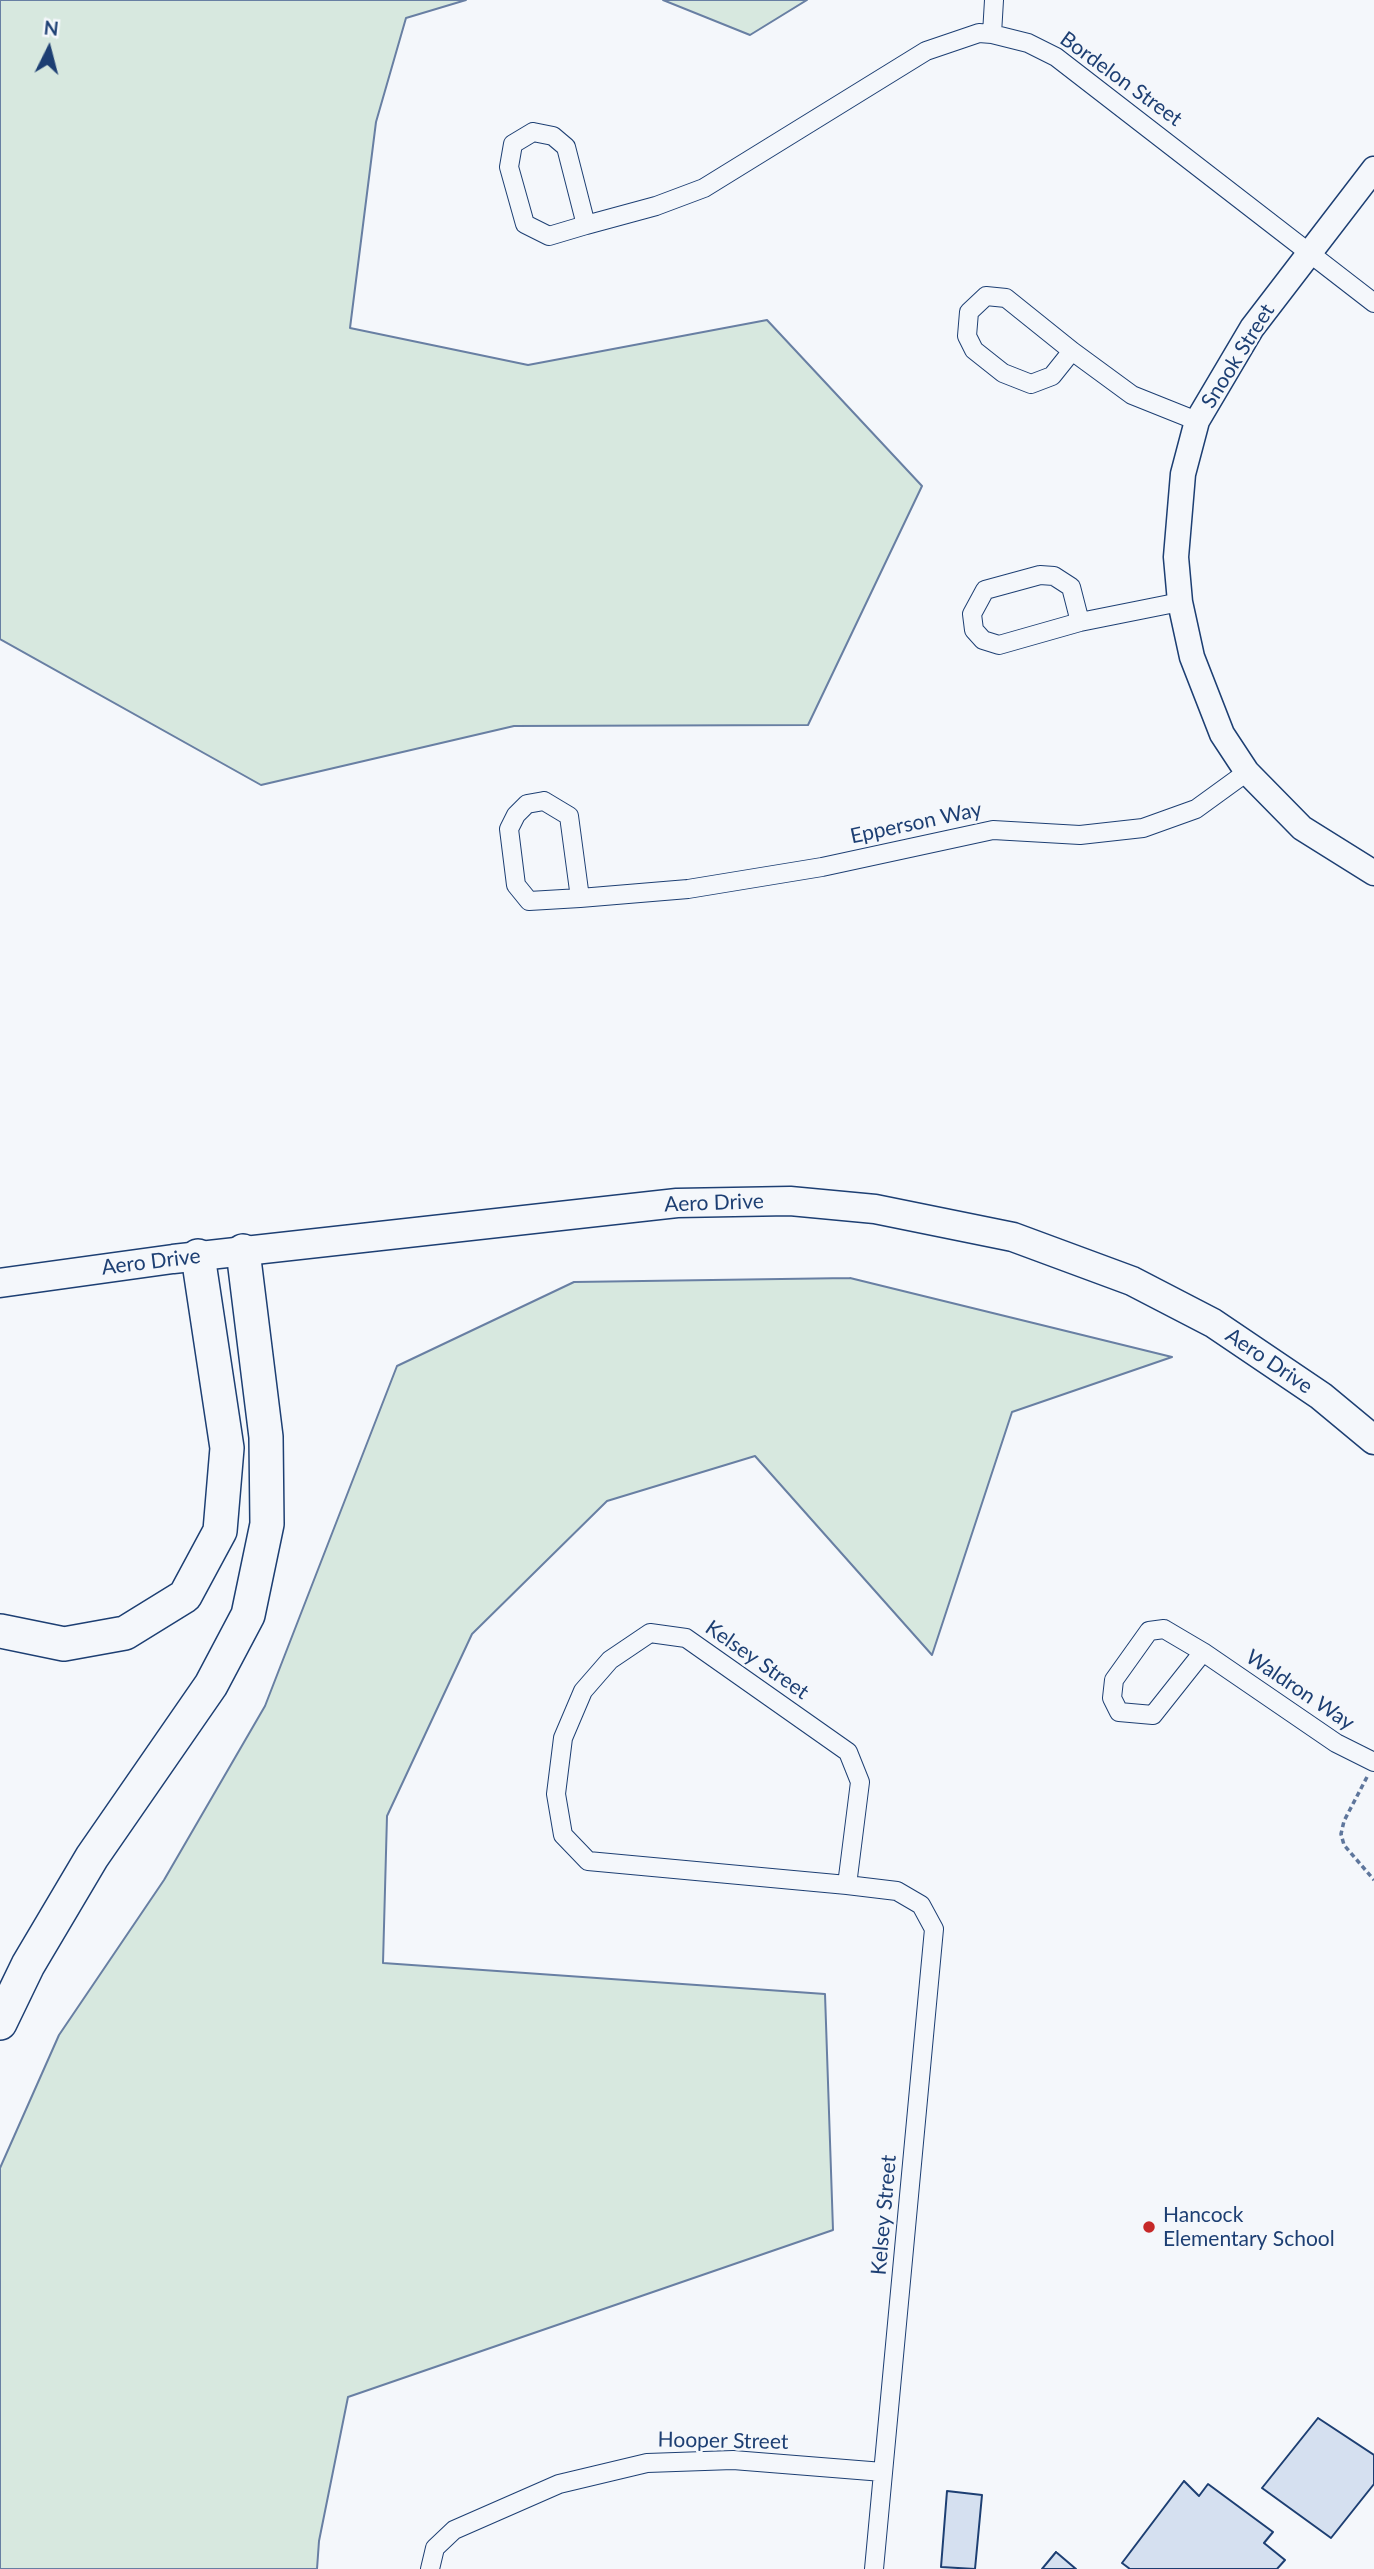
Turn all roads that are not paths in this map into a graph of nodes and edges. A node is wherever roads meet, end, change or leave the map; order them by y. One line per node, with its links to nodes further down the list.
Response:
1 (994, 0): 2 (street)
2 (992, 34): 4 (street, Bordelon Street); 5 (street, Bordelon Street)
3 (1374, 169): 5 (street, Snook Street)
4 (586, 225): 4 (street, Bordelon Street)
5 (1309, 251): 6 (street, Bordelon Street); 8 (street, Snook Street)
6 (1374, 303)
7 (1072, 351): 7 (street); 8 (street)
8 (1197, 421): 9 (street, Snook Street)
9 (1180, 602): 10 (street); 11 (street, Snook Street)
10 (1080, 622): 10 (street)
11 (1247, 772): 12 (street, Snook Street); 13 (street, Epperson Way)
12 (1374, 873)
13 (580, 898): 13 (street, Epperson Way)
14 (243, 1251): 15 (main road, Aero Drive); 17 (main road, Aero Drive); 22 (highway)
15 (198, 1256): 16 (main road, Aero Drive); 18 (highway)
16 (0, 1283)
17 (1374, 1440)
18 (0, 1632)
19 (1203, 1652): 19 (street, Waldron Way); 20 (street, Waldron Way)
20 (1374, 1765)
21 (847, 1885): 21 (street, Kelsey Street); 23 (street, Kelsey Street)
22 (0, 2023)
23 (883, 2472): 24 (street, Hooper Street); 25 (street, Kelsey Street)
24 (429, 2569)
25 (874, 2569)

